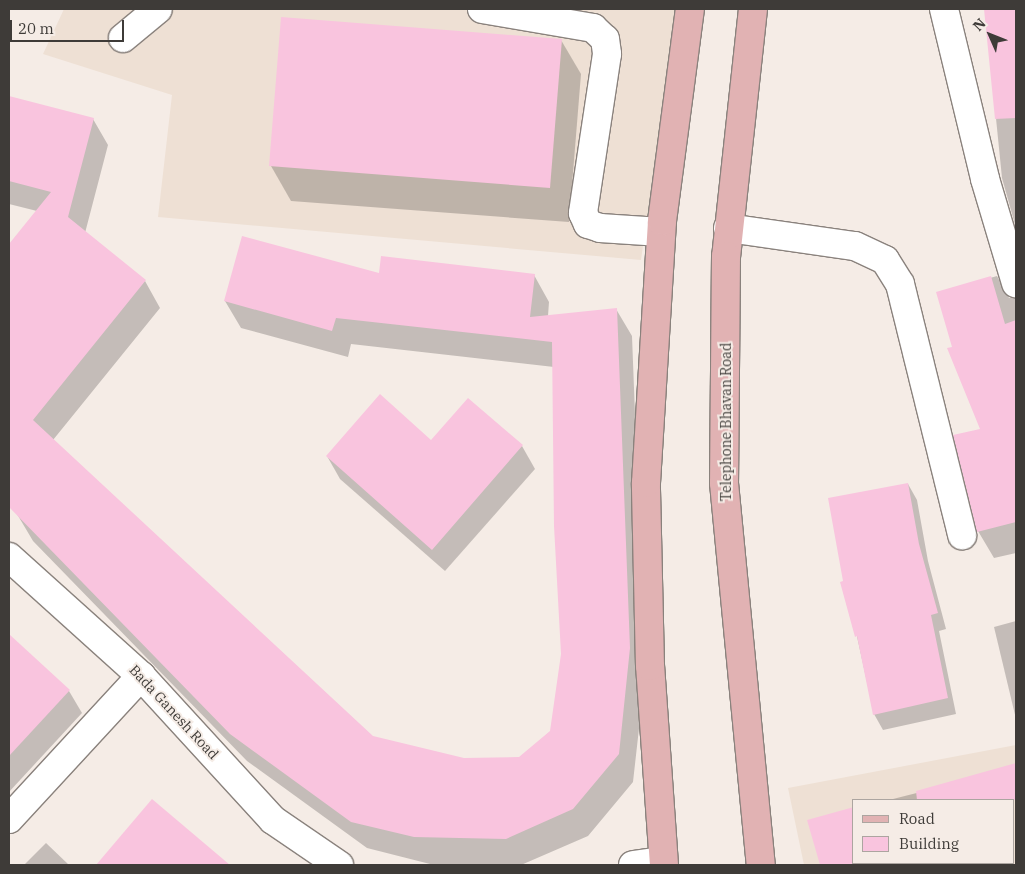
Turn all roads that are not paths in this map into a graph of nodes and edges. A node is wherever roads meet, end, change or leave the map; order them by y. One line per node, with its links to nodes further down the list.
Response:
1 (158, 9): 6 (street)
2 (482, 9): 8 (street)
3 (690, 9): 8 (main road)
4 (753, 9): 7 (main road, Telephone Bhavan Road)
5 (944, 9): 9 (street)
6 (123, 38)
7 (728, 228): 10 (street); 17 (main road, Telephone Bhavan Road)
8 (661, 232): 14 (main road)
9 (1016, 282)
10 (962, 535)
11 (9, 557): 12 (street, Bada Ganesh Road)
12 (141, 676): 13 (street); 15 (street, Bada Ganesh Road)
13 (9, 819)
14 (663, 863): 16 (street)
15 (339, 865)
16 (633, 865)
17 (761, 865)

